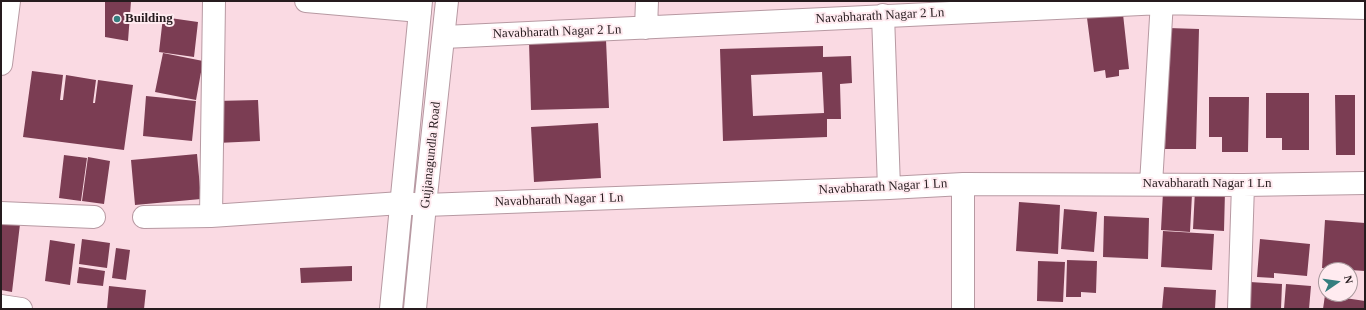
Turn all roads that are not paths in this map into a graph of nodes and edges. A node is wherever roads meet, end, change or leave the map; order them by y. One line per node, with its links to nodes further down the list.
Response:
1 (8, 1): 13 (street)
2 (214, 1): 22 (street)
3 (306, 1): 7 (street)
4 (447, 1): 12 (street, Gujjanagundla Road)
5 (648, 1): 11 (street)
6 (1162, 2): 8 (street, Navabharath Nagar 2 Ln); 10 (street, Navabharath Nagar 2 Ln); 16 (street)
7 (421, 6): 19 (street, Gujjanagundla Road)
8 (1365, 8)
9 (809, 10): 10 (street, Navabharath Nagar 2 Ln); 11 (street, Navabharath Nagar 2 Ln)
10 (883, 15): 18 (street)
11 (646, 28): 12 (street, Navabharath Nagar 2 Ln)
12 (444, 37): 20 (street, Gujjanagundla Road)
13 (1, 64)
14 (1365, 183): 17 (street, Navabharath Nagar 1 Ln)
15 (963, 184): 16 (street, Navabharath Nagar 1 Ln); 18 (street, Navabharath Nagar 1 Ln); 29 (street)
16 (1151, 184): 17 (street, Navabharath Nagar 1 Ln)
17 (1243, 185): 30 (street)
18 (889, 188): 20 (street, Navabharath Nagar 1 Ln)
19 (401, 203): 20 (street, Navabharath Nagar 1 Ln); 22 (street, Navabharath Nagar 1 Ln); 27 (street, Gujjanagundla Road)
20 (425, 205): 28 (street, Gujjanagundla Road)
21 (1, 213): 23 (street)
22 (211, 216): 24 (street, Navabharath Nagar 1 Ln)
23 (94, 217)
24 (144, 217)
25 (1, 306): 26 (street)
26 (21, 309)
27 (391, 309)
28 (416, 309)
29 (963, 309)
30 (1239, 309)

